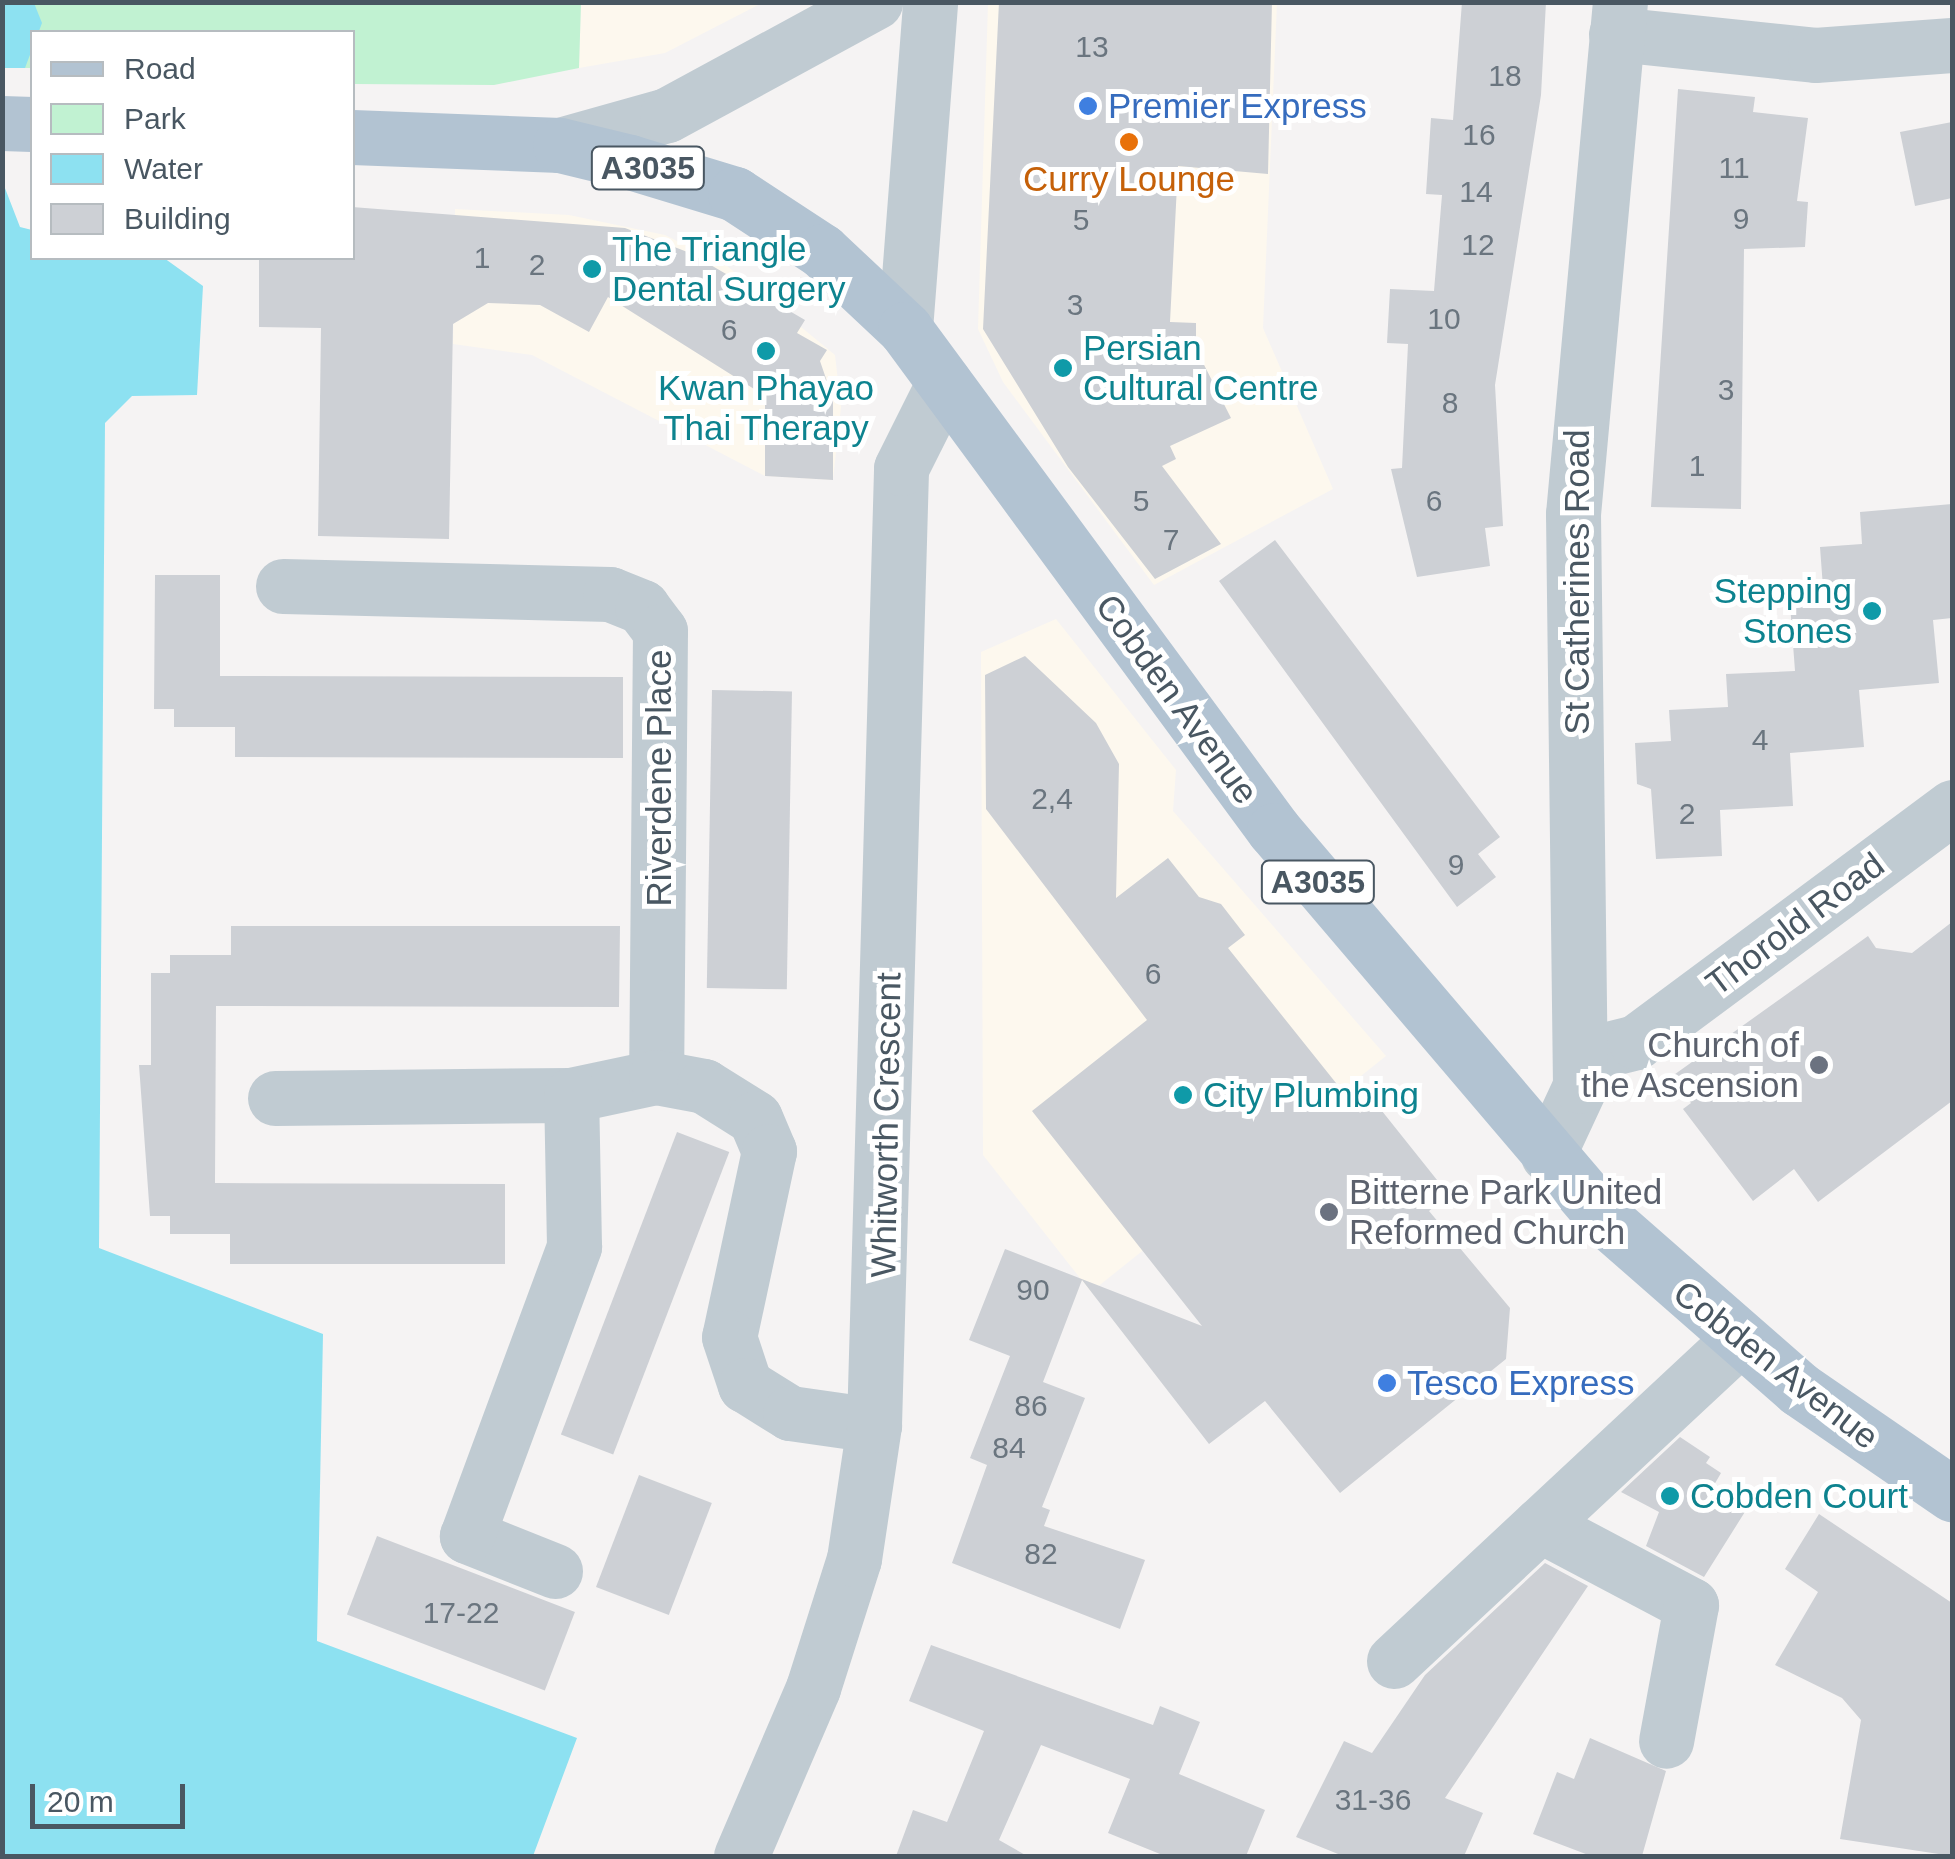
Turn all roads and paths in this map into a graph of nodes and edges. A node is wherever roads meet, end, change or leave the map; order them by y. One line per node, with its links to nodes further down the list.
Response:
1 (875, 2): 8 (street)
2 (930, 2): 9 (street)
3 (1618, 18): 4 (street); 13 (street, St Catherines Road)
4 (1952, 46)
5 (2, 123): 6 (main road)
6 (30, 124)
7 (355, 137): 8 (main road, A3035)
8 (560, 145): 9 (main road, A3035)
9 (905, 330): 10 (main road, Cobden Avenue / A3035)
10 (944, 382): 17 (main road, Cobden Avenue / A3035); 19 (street, Whitworth Crescent)
11 (283, 586): 14 (street, Riverdene Place)
12 (1952, 807): 13 (street, Thorold Road)
13 (1580, 1056): 17 (street, St Catherines Road)
14 (656, 1078): 15 (street); 19 (street)
15 (572, 1096): 16 (street); 22 (street)
16 (275, 1098)
17 (1548, 1155): 18 (main road, Cobden Avenue / A3035)
18 (1738, 1340): 20 (main road, Cobden Avenue / A3035); 21 (street)
19 (874, 1425): 25 (street, Whitworth Crescent)
20 (1952, 1494)
21 (1540, 1525): 23 (street); 24 (street)
22 (555, 1571)
23 (1394, 1661)
24 (1666, 1740)
25 (741, 1856)

